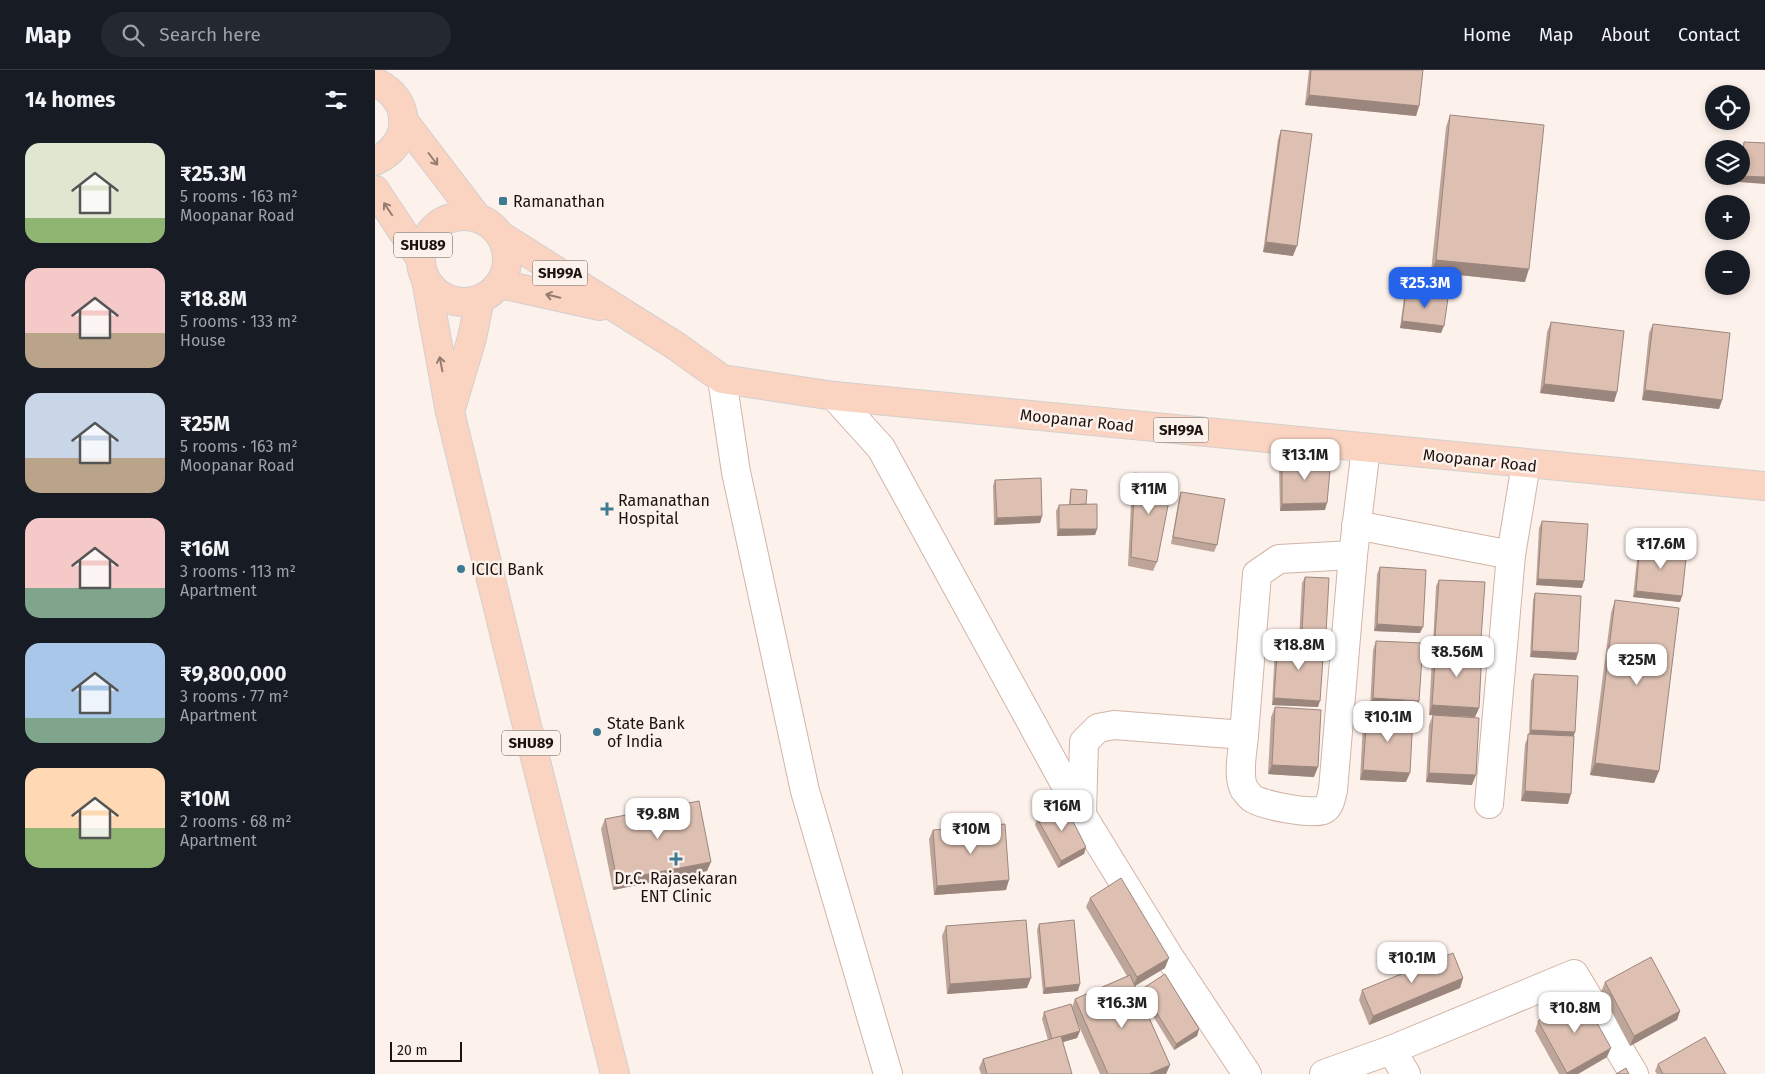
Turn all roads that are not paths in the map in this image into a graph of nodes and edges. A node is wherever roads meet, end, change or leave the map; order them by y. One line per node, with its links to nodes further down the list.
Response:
1 (379, 80): 2 (main road)
2 (403, 120): 3 (main road); 5 (main road, one-way to 5)
3 (375, 160)
4 (375, 190): 7 (main road, SHU89, one-way to 4)
5 (477, 217): 6 (main road); 7 (main road, SHU89)
6 (501, 236): 8 (main road); 9 (main road, Moopanar Road / SH99A)
7 (423, 269): 8 (main road, SHU89); 12 (main road, SHU89, one-way to 7)
8 (490, 292): 9 (main road, Moopanar Road / SH99A, one-way to 8); 12 (main road)
9 (618, 310): 10 (main road, Moopanar Road / SH99A)
10 (722, 379): 11 (main road, Moopanar Road / SH99A); 24 (street)
11 (834, 396): 13 (main road, Moopanar Road / SH99A); 21 (street)
12 (450, 412): 23 (main road, SHU89)
13 (1366, 448): 14 (main road, Moopanar Road / SH99A); 16 (street)
14 (1526, 464): 15 (main road, Moopanar Road / SH99A); 18 (street)
15 (1765, 486)
16 (1356, 525): 17 (street); 18 (street)
17 (1353, 555): 19 (street); 19 (street)
18 (1511, 555): 20 (street)
19 (1244, 735): 21 (street)
20 (1489, 804)
21 (1082, 815): 25 (street)
22 (1391, 1050): 26 (street); 27 (street); 28 (street)
23 (615, 1074)
24 (888, 1074)
25 (1247, 1074)
26 (1324, 1074)
27 (1406, 1074)
28 (1634, 1074)

